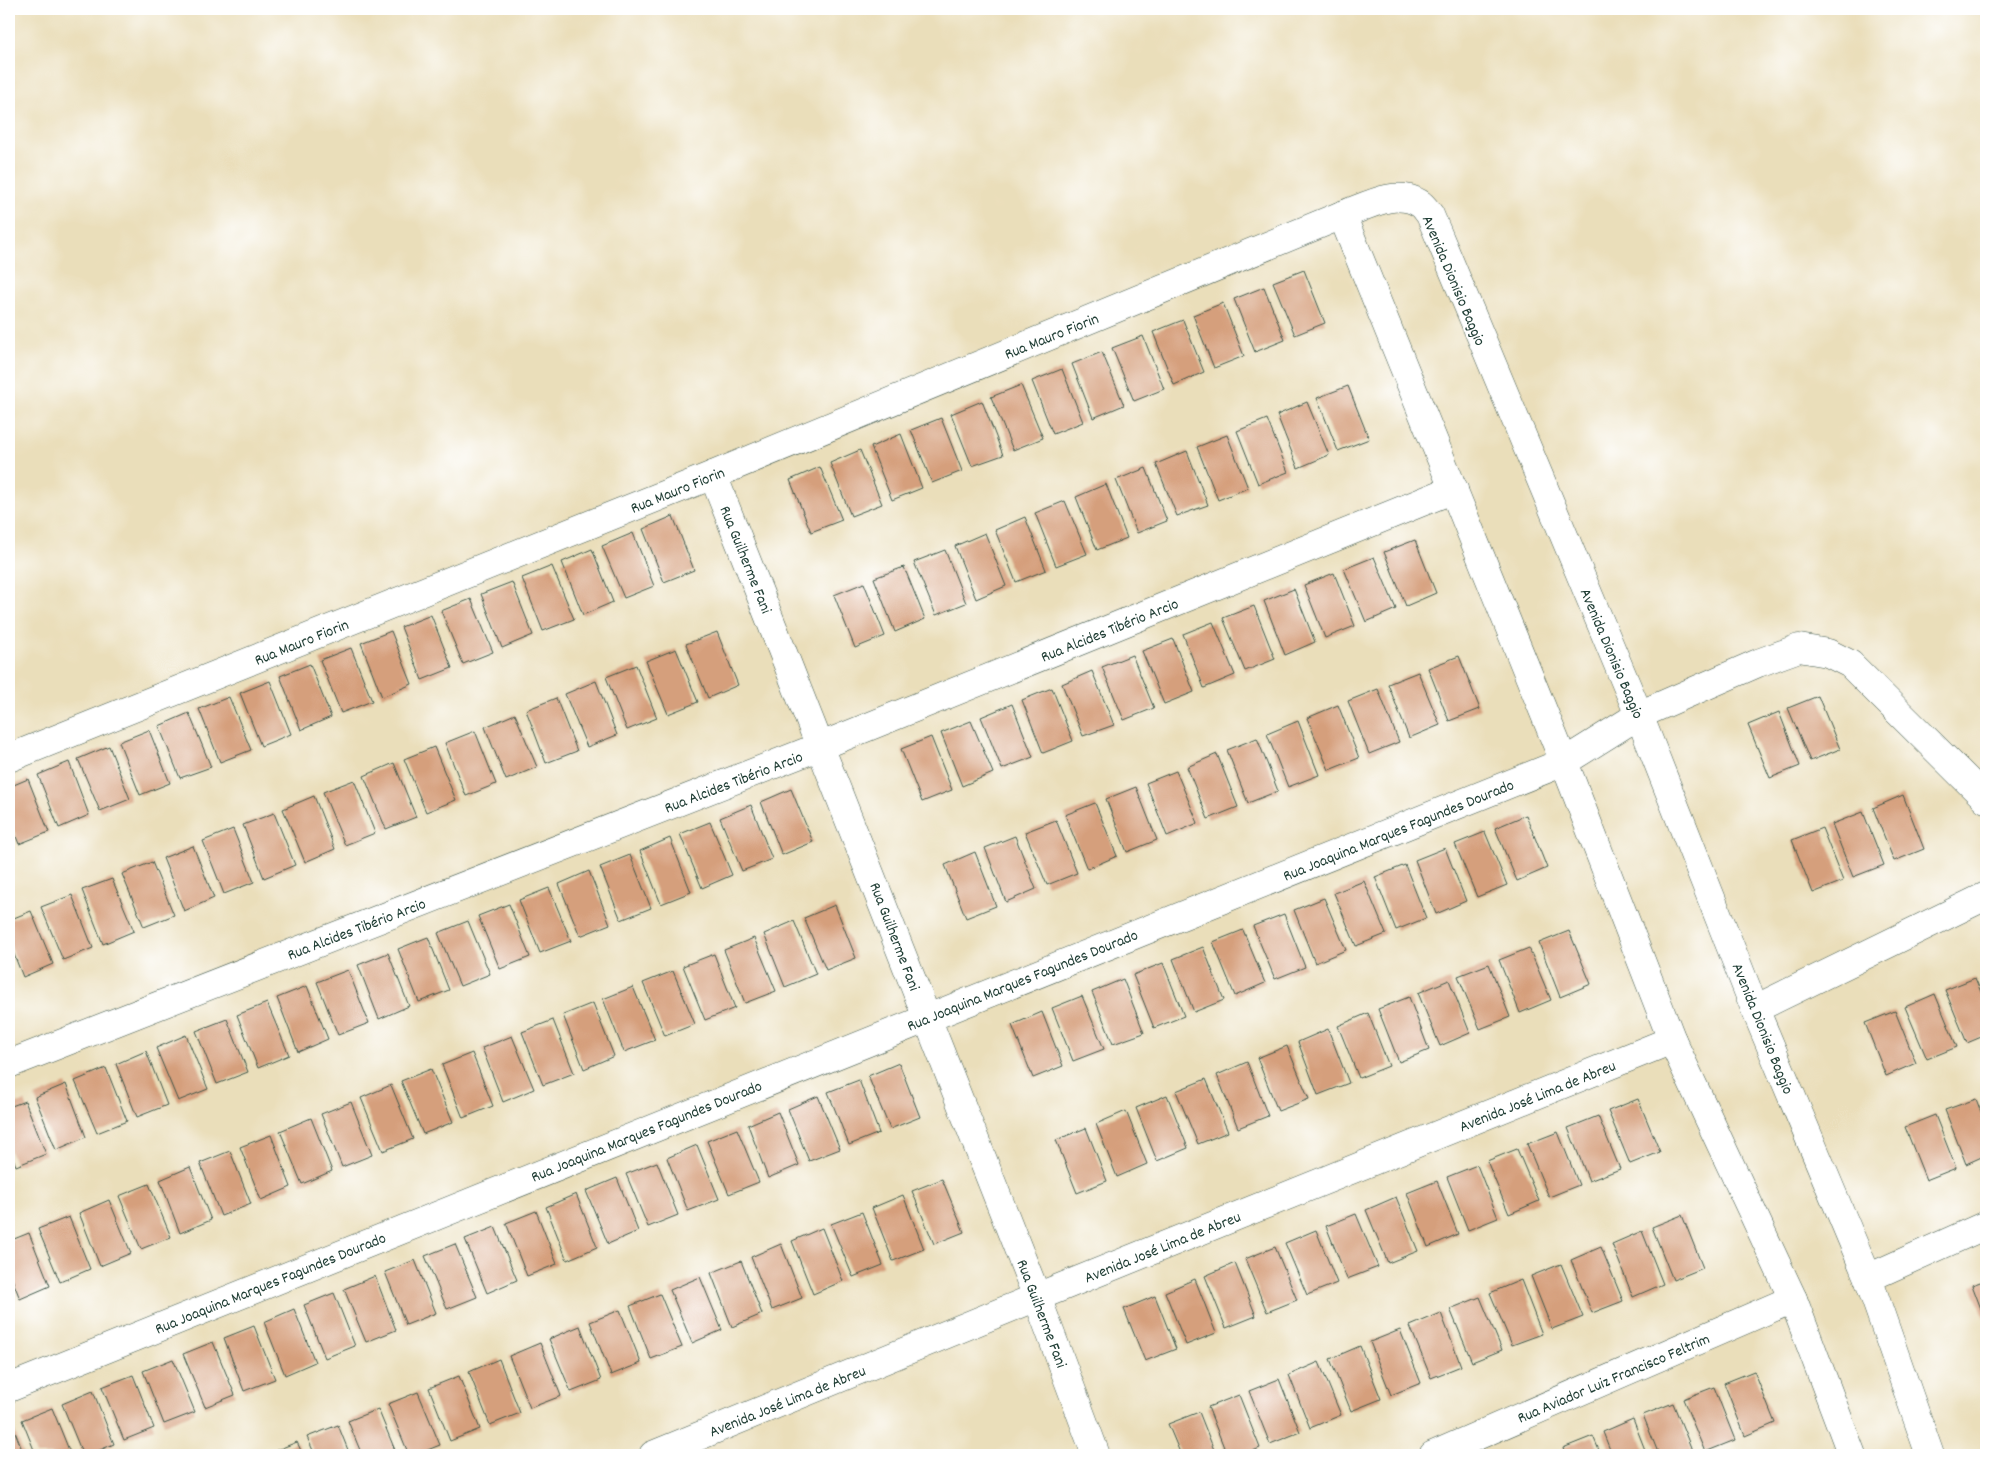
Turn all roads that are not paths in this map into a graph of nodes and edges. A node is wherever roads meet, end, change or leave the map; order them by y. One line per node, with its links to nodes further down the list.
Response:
1 (1342, 215): 2 (street, Rua Mauro Fiorin); 3 (street); 4 (street, Avenida Dionisio Baggio)
2 (713, 474): 5 (street, Rua Guilherme Fani); 6 (street, Rua Mauro Fiorin)
3 (1454, 489): 5 (street, Rua Alcides Tibério Arcio); 7 (street)
4 (1639, 715): 7 (street, Rua Joaquina Marques Fagundes Dourado); 8 (street, Rua Joaquina Marques Fagundes Dourado); 10 (street, Avenida Dionisio Baggio)
5 (821, 746): 11 (street, Rua Guilherme Fani); 13 (street, Rua Alcides Tibério Arcio)
6 (9, 758)
7 (1564, 762): 11 (street, Rua Joaquina Marques Fagundes Dourado); 12 (street)
8 (1986, 799)
9 (1986, 896): 10 (street)
10 (1755, 1009): 15 (street, Avenida Dionisio Baggio)
11 (928, 1017): 16 (street, Rua Guilherme Fani); 18 (street, Rua Joaquina Marques Fagundes Dourado)
12 (1672, 1040): 16 (street, Avenida José Lima de Abreu); 17 (street)
13 (9, 1064)
14 (1986, 1225): 15 (street)
15 (1868, 1278): 23 (street, Avenida Dionisio Baggio)
16 (1037, 1297): 19 (street, Avenida José Lima de Abreu); 20 (street, Rua Guilherme Fani)
17 (1793, 1299): 21 (street, Rua Aviador Luiz Francisco Feltrim); 22 (street)
18 (9, 1388)
19 (653, 1455)
20 (1096, 1455)
21 (1433, 1455)
22 (1852, 1455)
23 (1930, 1455)

